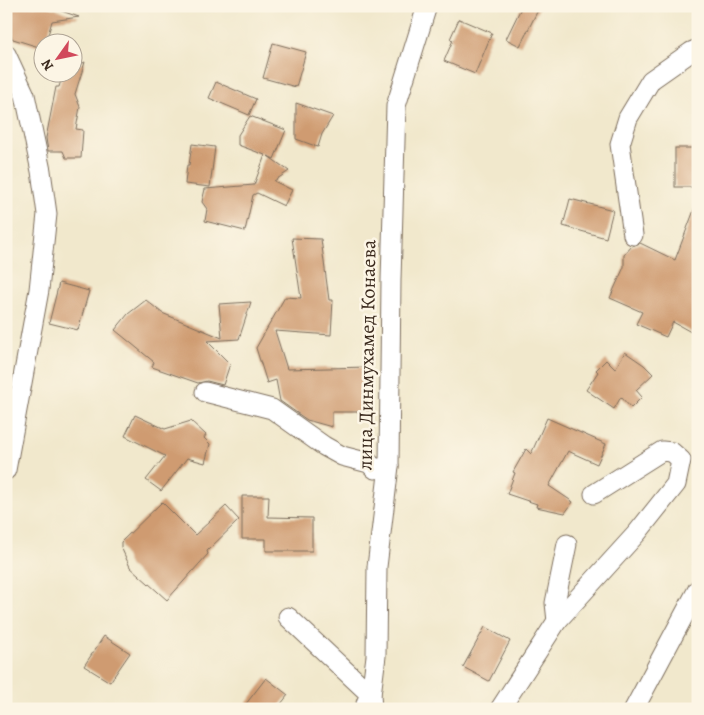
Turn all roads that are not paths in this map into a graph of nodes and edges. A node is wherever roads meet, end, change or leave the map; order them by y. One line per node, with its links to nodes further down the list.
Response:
1 (427, 6): 6 (street, лица Динмухамед Конаева)
2 (698, 49): 4 (street)
3 (6, 54): 7 (street)
4 (633, 235)
5 (205, 392): 6 (street)
6 (389, 466): 13 (street, лица Динмухамед Конаева)
7 (6, 470)
8 (594, 494): 12 (street)
9 (567, 544): 12 (street)
10 (698, 589): 15 (street)
11 (288, 617): 13 (street)
12 (557, 621): 14 (street)
13 (369, 704)
14 (500, 709)
15 (634, 709)

